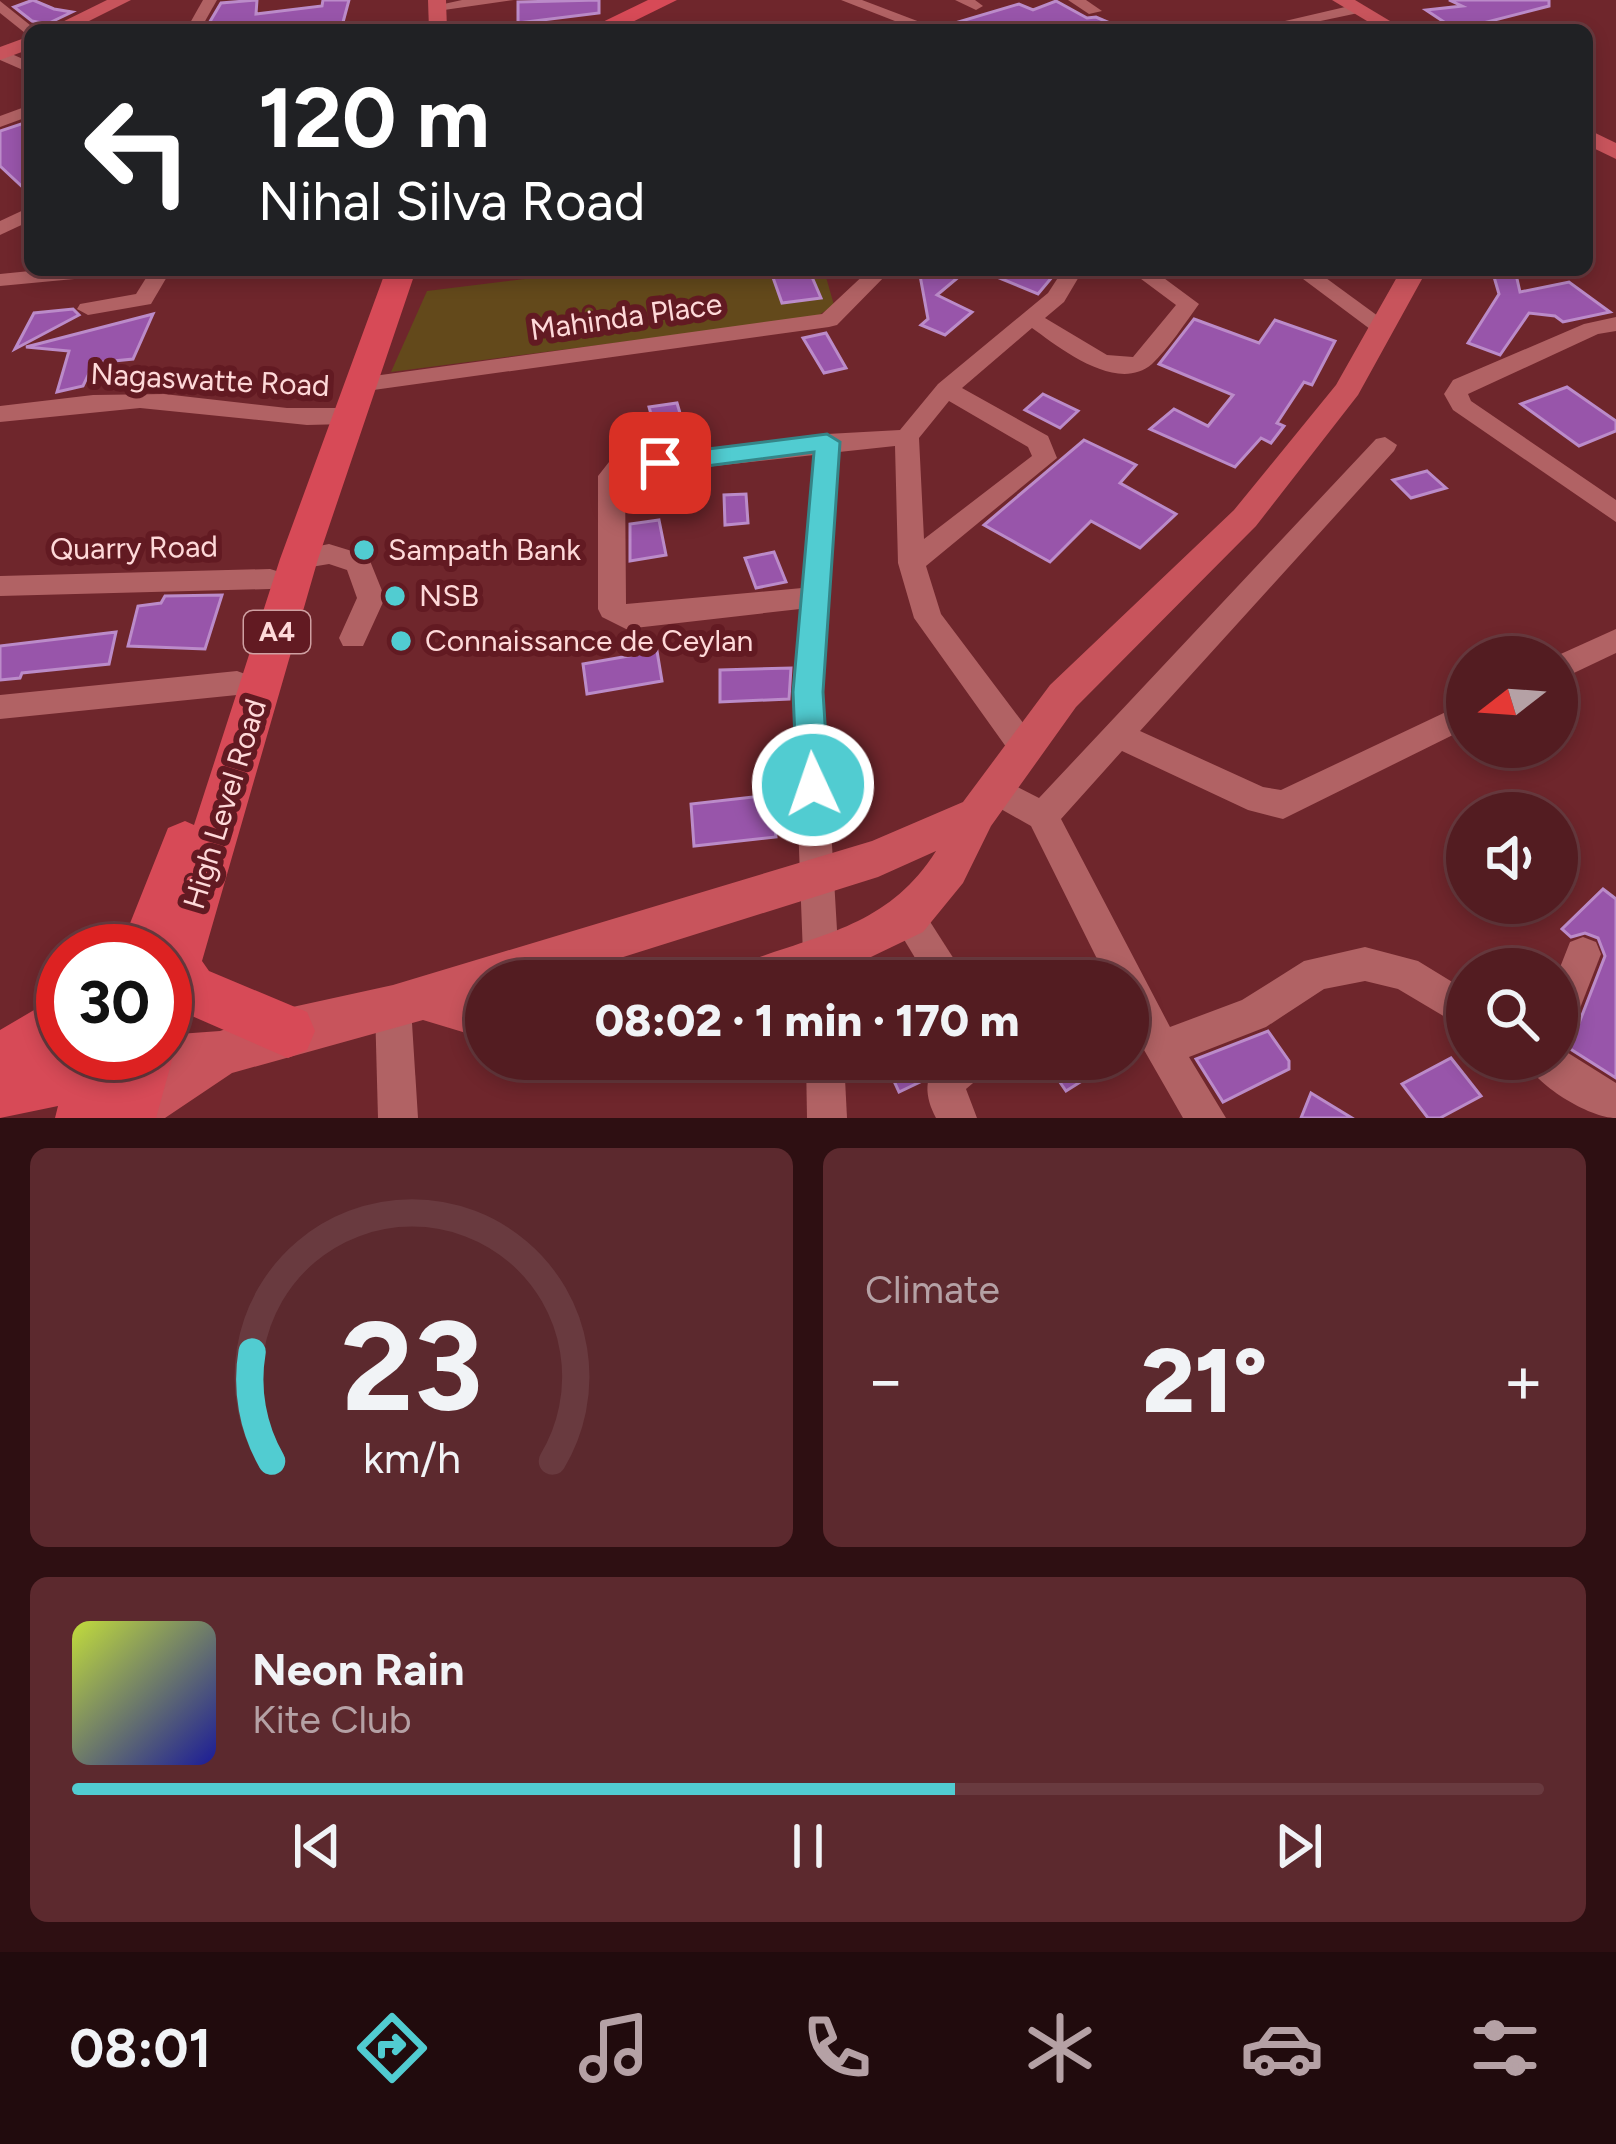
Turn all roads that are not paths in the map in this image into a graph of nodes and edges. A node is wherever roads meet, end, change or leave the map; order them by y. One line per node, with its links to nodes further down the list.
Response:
1 (122, 0): 11 (main road)
2 (507, 0): 10 (street)
3 (665, 0): 12 (highway)
4 (684, 0): 13 (highway)
5 (848, 0): 14 (street)
6 (1075, 0): 9 (street)
7 (1349, 4): 15 (street); 16 (main road)
8 (0, 5): 17 (street)
9 (1094, 11)
10 (438, 16)
11 (68, 24)
12 (611, 24)
13 (630, 24)
14 (916, 24)
15 (1279, 24)
16 (1385, 24)
17 (24, 31)
18 (42, 276): 28 (street)
19 (157, 276): 30 (street)
20 (377, 276): 35 (highway, High Level Road / A4)
21 (398, 276): 35 (highway, High Level Road / A4)
22 (843, 276): 29 (street)
23 (875, 276): 29 (street, Mahinda Place)
24 (1069, 276): 31 (street)
25 (1148, 276): 31 (street)
26 (1310, 276): 33 (street)
27 (1411, 276): 33 (main road)
28 (0, 280)
29 (852, 297): 35 (street, Mahinda Place)
30 (88, 309)
31 (1032, 319): 34 (street)
32 (1616, 324): 40 (street)
33 (1382, 327): 52 (main road)
34 (946, 389): 37 (street); 41 (street)
35 (342, 406): 36 (street, Nagaswatte Road); 42 (highway, High Level Road / A4)
36 (0, 414)
37 (907, 437): 38 (street); 41 (street)
38 (827, 442): 44 (street); 44 (street)
39 (1385, 446): 51 (street)
40 (1616, 513)
41 (912, 563): 52 (street)
42 (284, 569): 43 (street, Quarry Road); 45 (street, Quarry Road); 48 (highway, High Level Road / A4); 58 (highway, High Level Road / A4)
43 (0, 586)
44 (814, 597): 55 (street)
45 (353, 638)
46 (1616, 640): 47 (street)
47 (1578, 659)
48 (237, 683): 49 (street); 57 (highway, High Level Road / A4)
49 (0, 707)
50 (1446, 724): 51 (street)
51 (1120, 736): 54 (street)
52 (1025, 749): 53 (main road)
53 (987, 802): 54 (street); 55 (main road); 56 (main road)
54 (1043, 816): 63 (street)
55 (817, 878): 60 (street); 67 (main road)
56 (908, 918): 61 (main road); 62 (street)
57 (162, 924)
58 (168, 924)
59 (1583, 954): 64 (street)
60 (821, 960)
61 (840, 960)
62 (936, 960)
63 (1116, 960)
64 (1578, 967)
65 (192, 990): 70 (highway)
66 (1446, 999): 72 (street)
67 (408, 1003): 68 (main road); 70 (main road); 80 (street)
68 (465, 1012)
69 (1149, 1025): 72 (street)
70 (288, 1030): 77 (main road)
71 (36, 1038): 73 (highway)
72 (1161, 1049): 83 (street)
73 (0, 1062)
74 (825, 1080): 81 (street)
75 (947, 1080): 82 (street)
76 (1576, 1080): 79 (street)
77 (119, 1088): 78 (highway)
78 (0, 1091)
79 (1616, 1105)
80 (398, 1118)
81 (826, 1118)
82 (957, 1118)
83 (1206, 1118)

